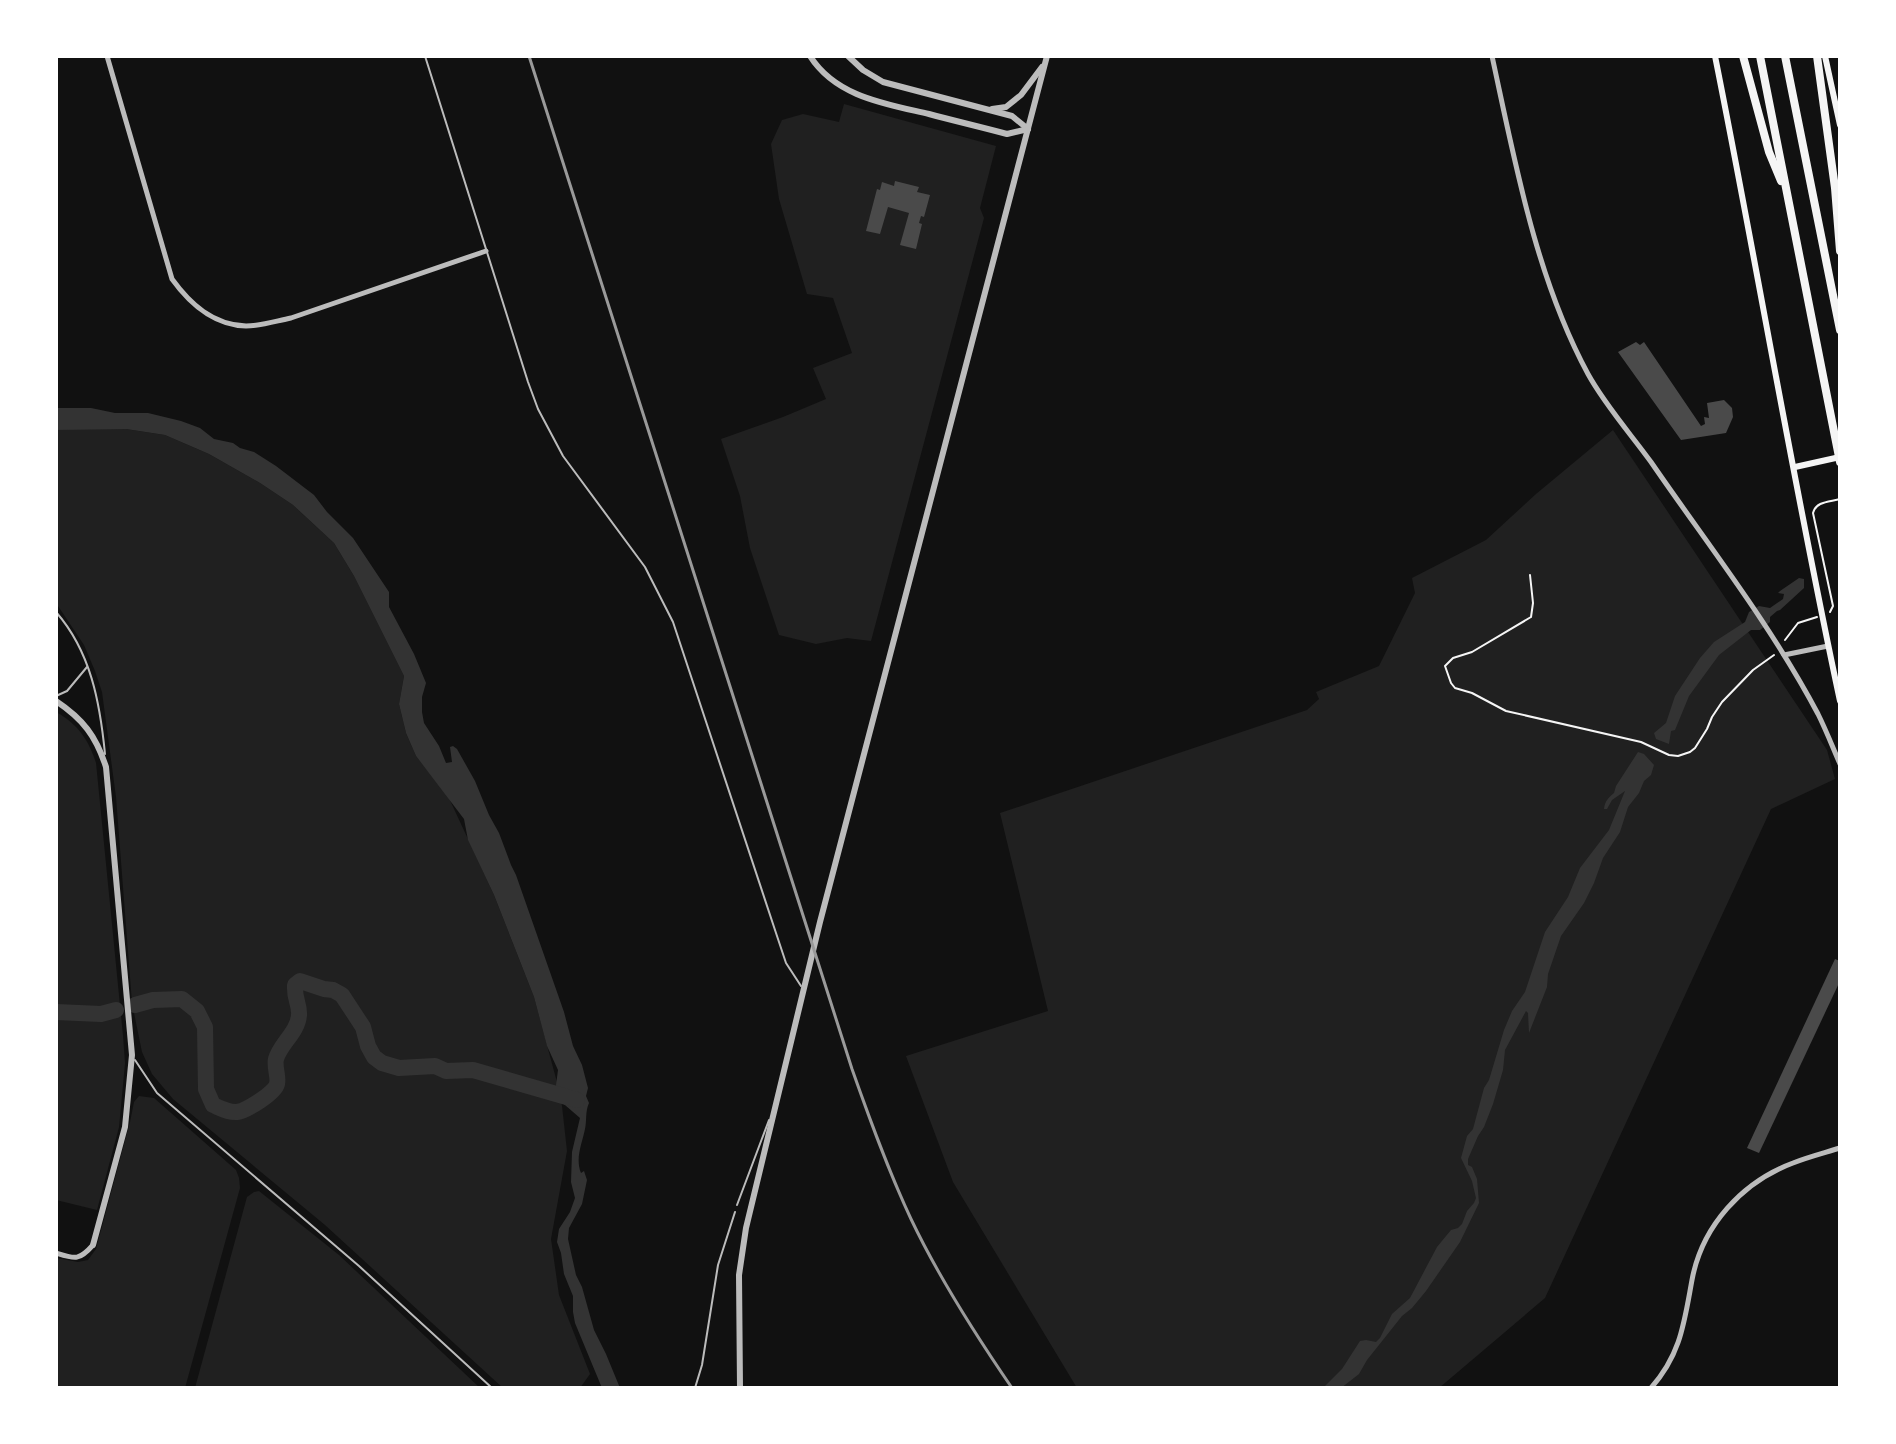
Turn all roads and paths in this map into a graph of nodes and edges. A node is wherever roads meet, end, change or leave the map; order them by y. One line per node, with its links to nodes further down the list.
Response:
1 (107, 56): 18 (street)
2 (425, 56): 18 (lane)
3 (810, 56): 16 (street)
4 (848, 56): 14 (street)
5 (1047, 56): 13 (street)
6 (1492, 56): 32 (street)
7 (1715, 56): 22 (main road)
8 (1743, 56): 17 (highway)
9 (1760, 56): 17 (highway)
10 (1785, 56): 20 (highway)
11 (1817, 56): 19 (highway)
12 (1825, 56): 15 (main road)
13 (1045, 64): 14 (street); 16 (street)
14 (989, 110): 16 (street)
15 (1840, 125)
16 (1028, 129): 38 (street)
17 (1789, 201): 21 (highway)
18 (486, 251): 38 (lane)
19 (1840, 251)
20 (1840, 330)
21 (1839, 457): 22 (main road)
22 (1795, 467): 30 (main road)
23 (1840, 499): 26 (path)
24 (1530, 575): 31 (path)
25 (56, 612): 33 (lane)
26 (1829, 613)
27 (1816, 617): 28 (path)
28 (1784, 643)
29 (1840, 644): 30 (main road)
30 (1828, 646): 32 (street); 35 (main road)
31 (1774, 655)
32 (1784, 655): 36 (street)
33 (88, 666): 34 (lane); 37 (lane)
34 (56, 699): 37 (street)
35 (1840, 701)
36 (1840, 764)
37 (106, 767): 39 (street)
38 (804, 989): 40 (street)
39 (132, 1055): 44 (street); 46 (lane)
40 (779, 1096): 42 (lane); 48 (street)
41 (1840, 1148): 49 (street)
42 (737, 1205)
43 (735, 1212): 47 (lane)
44 (93, 1245): 45 (street)
45 (56, 1253)
46 (492, 1388)
47 (695, 1388)
48 (740, 1388)
49 (1651, 1388)

